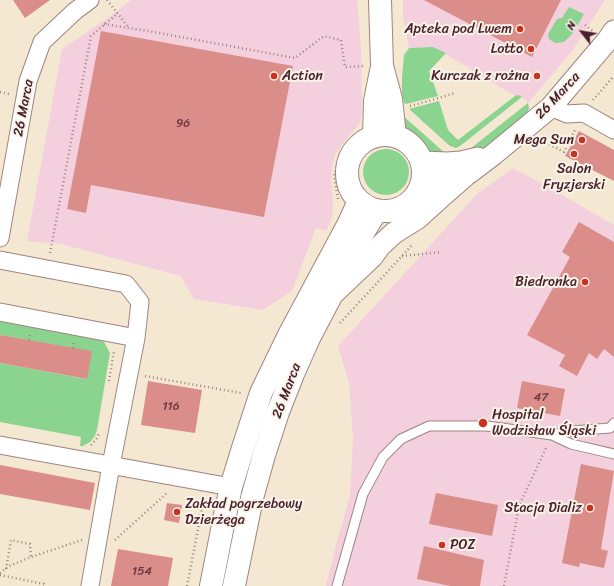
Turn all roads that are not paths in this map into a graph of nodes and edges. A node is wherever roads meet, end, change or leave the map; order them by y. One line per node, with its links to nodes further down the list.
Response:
1 (90, 0): 12 (street, 26 Marca)
2 (380, 0): 6 (main road)
3 (614, 31): 4 (street, 26 Marca)
4 (551, 107): 5 (street); 7 (street, 26 Marca)
5 (610, 125)
6 (385, 136): 8 (main road); 11 (main road)
7 (494, 154): 8 (street, 26 Marca); 9 (street, 26 Marca)
8 (422, 162): 10 (main road)
9 (469, 173): 10 (street, 26 Marca); 14 (street)
10 (420, 187): 11 (main road)
11 (368, 205): 14 (main road, 26 Marca); 22 (main road, 26 Marca)
12 (0, 238)
13 (0, 260): 16 (street)
14 (331, 296): 25 (main road, 26 Marca)
15 (0, 312): 16 (street)
16 (136, 338): 21 (street)
17 (614, 423): 18 (lane)
18 (552, 435): 20 (lane); 26 (lane)
19 (0, 445): 21 (street)
20 (614, 454)
21 (111, 465): 22 (street); 23 (street)
22 (231, 488): 24 (main road, 26 Marca)
23 (90, 586)
24 (211, 586)
25 (234, 586)
26 (337, 586)

